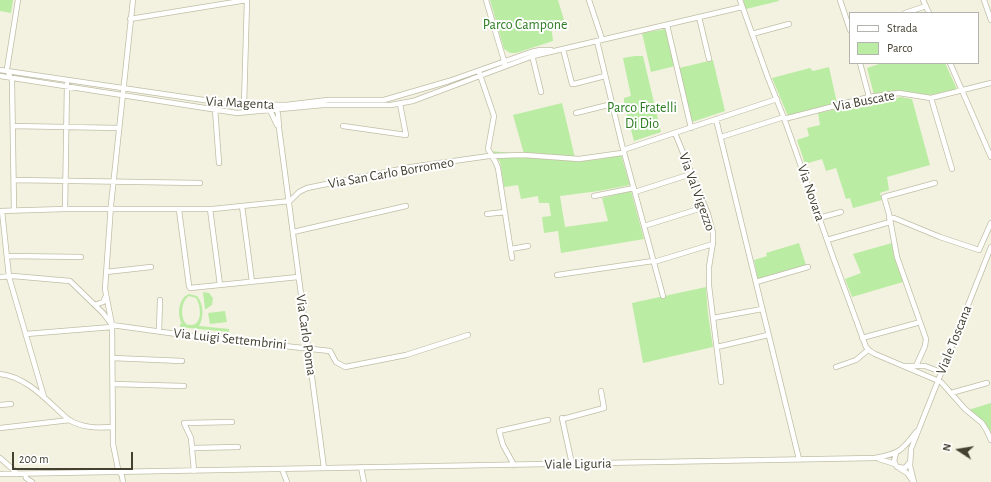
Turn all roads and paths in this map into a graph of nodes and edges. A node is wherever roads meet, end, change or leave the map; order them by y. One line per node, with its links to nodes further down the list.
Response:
1 (18, 0): 28 (street)
2 (133, 0): 14 (street)
3 (247, 0): 14 (street); 47 (street)
4 (486, 0): 24 (street)
5 (589, 0): 20 (street)
6 (740, 0): 10 (street, Via Novara)
7 (840, 0): 18 (street)
8 (984, 0): 15 (street)
9 (925, 2): 11 (street); 12 (street)
10 (742, 7): 13 (street, Via Magenta); 19 (street, Via Novara)
11 (907, 12)
12 (929, 12)
13 (699, 17): 17 (street, Via Magenta); 23 (street)
14 (130, 20): 36 (street)
15 (991, 20)
16 (789, 24): 19 (street)
17 (667, 25): 20 (street, Via Magenta); 59 (street)
18 (849, 27)
19 (752, 34): 42 (street, Via Novara)
20 (599, 40): 21 (street, Via Magenta); 31 (street)
21 (563, 49): 22 (street, Via Magenta); 31 (street)
22 (532, 54): 24 (street, Via Magenta); 38 (street)
23 (709, 59)
24 (505, 63): 29 (street, Via Magenta)
25 (860, 64): 40 (street)
26 (950, 64): 37 (street)
27 (0, 70): 28 (street, Via Magenta)
28 (9, 72): 32 (street); 33 (street, Via Magenta)
29 (479, 73): 44 (street, Via Magenta); 45 (street, Via Magenta); 63 (street)
30 (0, 76): 32 (street, Via Magenta)
31 (605, 76): 46 (street)
32 (12, 78): 35 (street, Via Magenta); 54 (street)
33 (67, 81): 35 (street); 36 (street, Via Magenta)
34 (991, 83): 37 (street, Via Buscate)
35 (66, 87): 39 (street, Via Magenta); 56 (street)
36 (123, 89): 39 (street); 43 (street, Via Magenta)
37 (962, 90): 41 (street, Via Buscate); 64 (street)
38 (541, 92)
39 (122, 95): 50 (street, Via Magenta); 57 (street)
40 (869, 97): 41 (street, Via Buscate); 52 (street, Via Buscate)
41 (931, 98): 66 (street)
42 (777, 99): 52 (street, Via Novara); 53 (street, Via San Carlo Borromeo)
43 (216, 102): 47 (street, Via Magenta); 50 (street)
44 (378, 103): 45 (street, Via Magenta); 49 (street, Via Magenta)
45 (400, 104): 55 (street)
46 (612, 104): 51 (street); 62 (street)
47 (244, 105): 48 (street, Via Magenta)
48 (270, 108): 49 (street, Via Magenta); 50 (street, Via Magenta); 58 (street)
49 (277, 108): 58 (street, Via Carlo Poma)
50 (215, 110): 65 (street)
51 (576, 113)
52 (784, 118): 61 (street, Via Buscate); 88 (street, Via Novara)
53 (716, 120): 59 (street, Via San Carlo Borromeo); 61 (street)
54 (13, 126): 56 (street); 68 (street)
55 (343, 126)
56 (66, 127): 57 (street); 69 (street)
57 (119, 128): 70 (street)
58 (279, 128): 75 (street, Via Carlo Poma)
59 (691, 128): 60 (street, Via San Carlo Borromeo)
60 (675, 133): 62 (street, Via San Carlo Borromeo); 67 (street, Via Val Vigezzo)
61 (721, 136): 110 (street)
62 (624, 151): 63 (street, Via San Carlo Borromeo); 73 (street)
63 (492, 157): 75 (street, Via San Carlo Borromeo); 85 (street)
64 (991, 157)
65 (219, 163)
66 (952, 169)
67 (691, 174): 73 (street); 78 (street, Via Val Vigezzo)
68 (14, 180): 69 (street); 82 (street)
69 (65, 180): 70 (street); 79 (street)
70 (114, 181): 71 (street); 80 (street)
71 (200, 183)
72 (935, 183): 89 (street)
73 (634, 190): 74 (street); 91 (street)
74 (594, 196)
75 (288, 201): 76 (street); 92 (street, Via Carlo Poma)
76 (242, 206): 81 (street); 109 (street)
77 (406, 206): 92 (street)
78 (705, 208): 91 (street); 94 (street, Via Val Vigezzo)
79 (65, 209): 80 (street); 82 (street)
80 (111, 209): 83 (street); 104 (street)
81 (210, 209): 83 (street); 111 (street)
82 (14, 210): 84 (street)
83 (179, 210): 111 (street)
84 (1, 211): 98 (street)
85 (505, 212): 87 (street); 97 (street)
86 (841, 212): 88 (street)
87 (487, 214)
88 (819, 218): 93 (street, Via Novara)
89 (890, 220): 90 (street); 93 (street); 128 (street)
90 (991, 223)
91 (644, 226): 101 (street)
92 (292, 232): 108 (street, Via Carlo Poma)
93 (827, 240): 124 (street, Via Novara)
94 (712, 244): 101 (street); 117 (street, Via Val Vigezzo)
95 (528, 246): 97 (street)
96 (991, 247): 135 (street, Viale Toscana)
97 (511, 249): 100 (street)
98 (8, 256): 99 (street); 105 (street)
99 (81, 257)
100 (512, 258)
101 (653, 261): 106 (street); 113 (street)
102 (152, 267): 104 (street)
103 (808, 268): 110 (street)
104 (106, 272): 112 (street)
105 (9, 276): 107 (street); 115 (street); 121 (street)
106 (556, 276)
107 (0, 277)
108 (298, 277): 109 (street); 126 (street, Via Carlo Poma)
109 (252, 282): 111 (street)
110 (756, 282): 116 (street)
111 (220, 285)
112 (106, 296): 115 (street); 119 (street)
113 (663, 296)
114 (160, 300): 120 (street)
115 (95, 305): 119 (street)
116 (762, 310): 117 (street); 123 (street)
117 (713, 318): 125 (street, Via Val Vigezzo)
118 (917, 323): 124 (street)
119 (112, 326): 120 (street, Via Luigi Settembrini); 121 (street, Via Luigi Settembrini); 129 (street)
120 (159, 331): 126 (street, Via Luigi Settembrini)
121 (26, 334): 144 (street)
122 (468, 335): 126 (street, Via Luigi Settembrini)
123 (768, 335): 125 (street); 160 (street)
124 (862, 338): 127 (street, Via Novara)
125 (717, 347): 138 (street, Via Val Vigezzo)
126 (308, 348): 166 (street, Via Carlo Poma)
127 (868, 350): 131 (street); 133 (street)
128 (922, 352): 132 (street); 132 (street)
129 (112, 358): 130 (street); 140 (street)
130 (182, 361)
131 (903, 366): 132 (street); 134 (street)
132 (920, 366): 134 (street); 135 (street)
133 (836, 367)
134 (919, 372): 137 (street)
135 (941, 372): 137 (street, Viale Toscana)
136 (0, 374): 144 (street)
137 (938, 380): 143 (street); 152 (street, Viale Toscana)
138 (721, 382)
139 (987, 383): 143 (street)
140 (113, 384): 141 (street); 151 (street)
141 (184, 386)
142 (601, 391): 162 (street)
143 (951, 393): 153 (street)
144 (44, 397): 147 (street)
145 (11, 404): 146 (street)
146 (0, 405)
147 (70, 420): 150 (street); 151 (street)
148 (548, 420): 164 (street)
149 (232, 422): 155 (street)
150 (0, 428)
151 (113, 428): 170 (street)
152 (916, 432): 156 (street, Viale Toscana); 157 (street, Viale Toscana)
153 (991, 440)
154 (238, 447): 155 (street)
155 (193, 448): 169 (street)
156 (897, 452): 157 (street); 159 (street, Viale Liguria); 163 (street)
157 (910, 456): 161 (street)
158 (0, 458): 172 (street)
159 (875, 458): 160 (street, Viale Liguria); 163 (street, Viale Liguria)
160 (798, 459): 162 (street, Viale Liguria)
161 (910, 462): 167 (street); 178 (street)
162 (572, 464): 164 (street, Viale Liguria)
163 (895, 464): 167 (street)
164 (514, 465): 165 (street, Viale Liguria)
165 (361, 467): 166 (street, Viale Liguria); 177 (street)
166 (324, 468): 168 (street, Viale Liguria)
167 (900, 468): 178 (street)
168 (282, 469): 169 (street, Viale Liguria); 176 (street)
169 (194, 471): 170 (street, Viale Liguria)
170 (120, 472): 173 (street, Viale Liguria); 175 (street)
171 (0, 474): 172 (street, Viale Liguria)
172 (16, 474): 173 (street, Viale Liguria)
173 (25, 474): 174 (street)
174 (32, 482)
175 (123, 482)
176 (287, 482)
177 (364, 482)
178 (914, 482)

